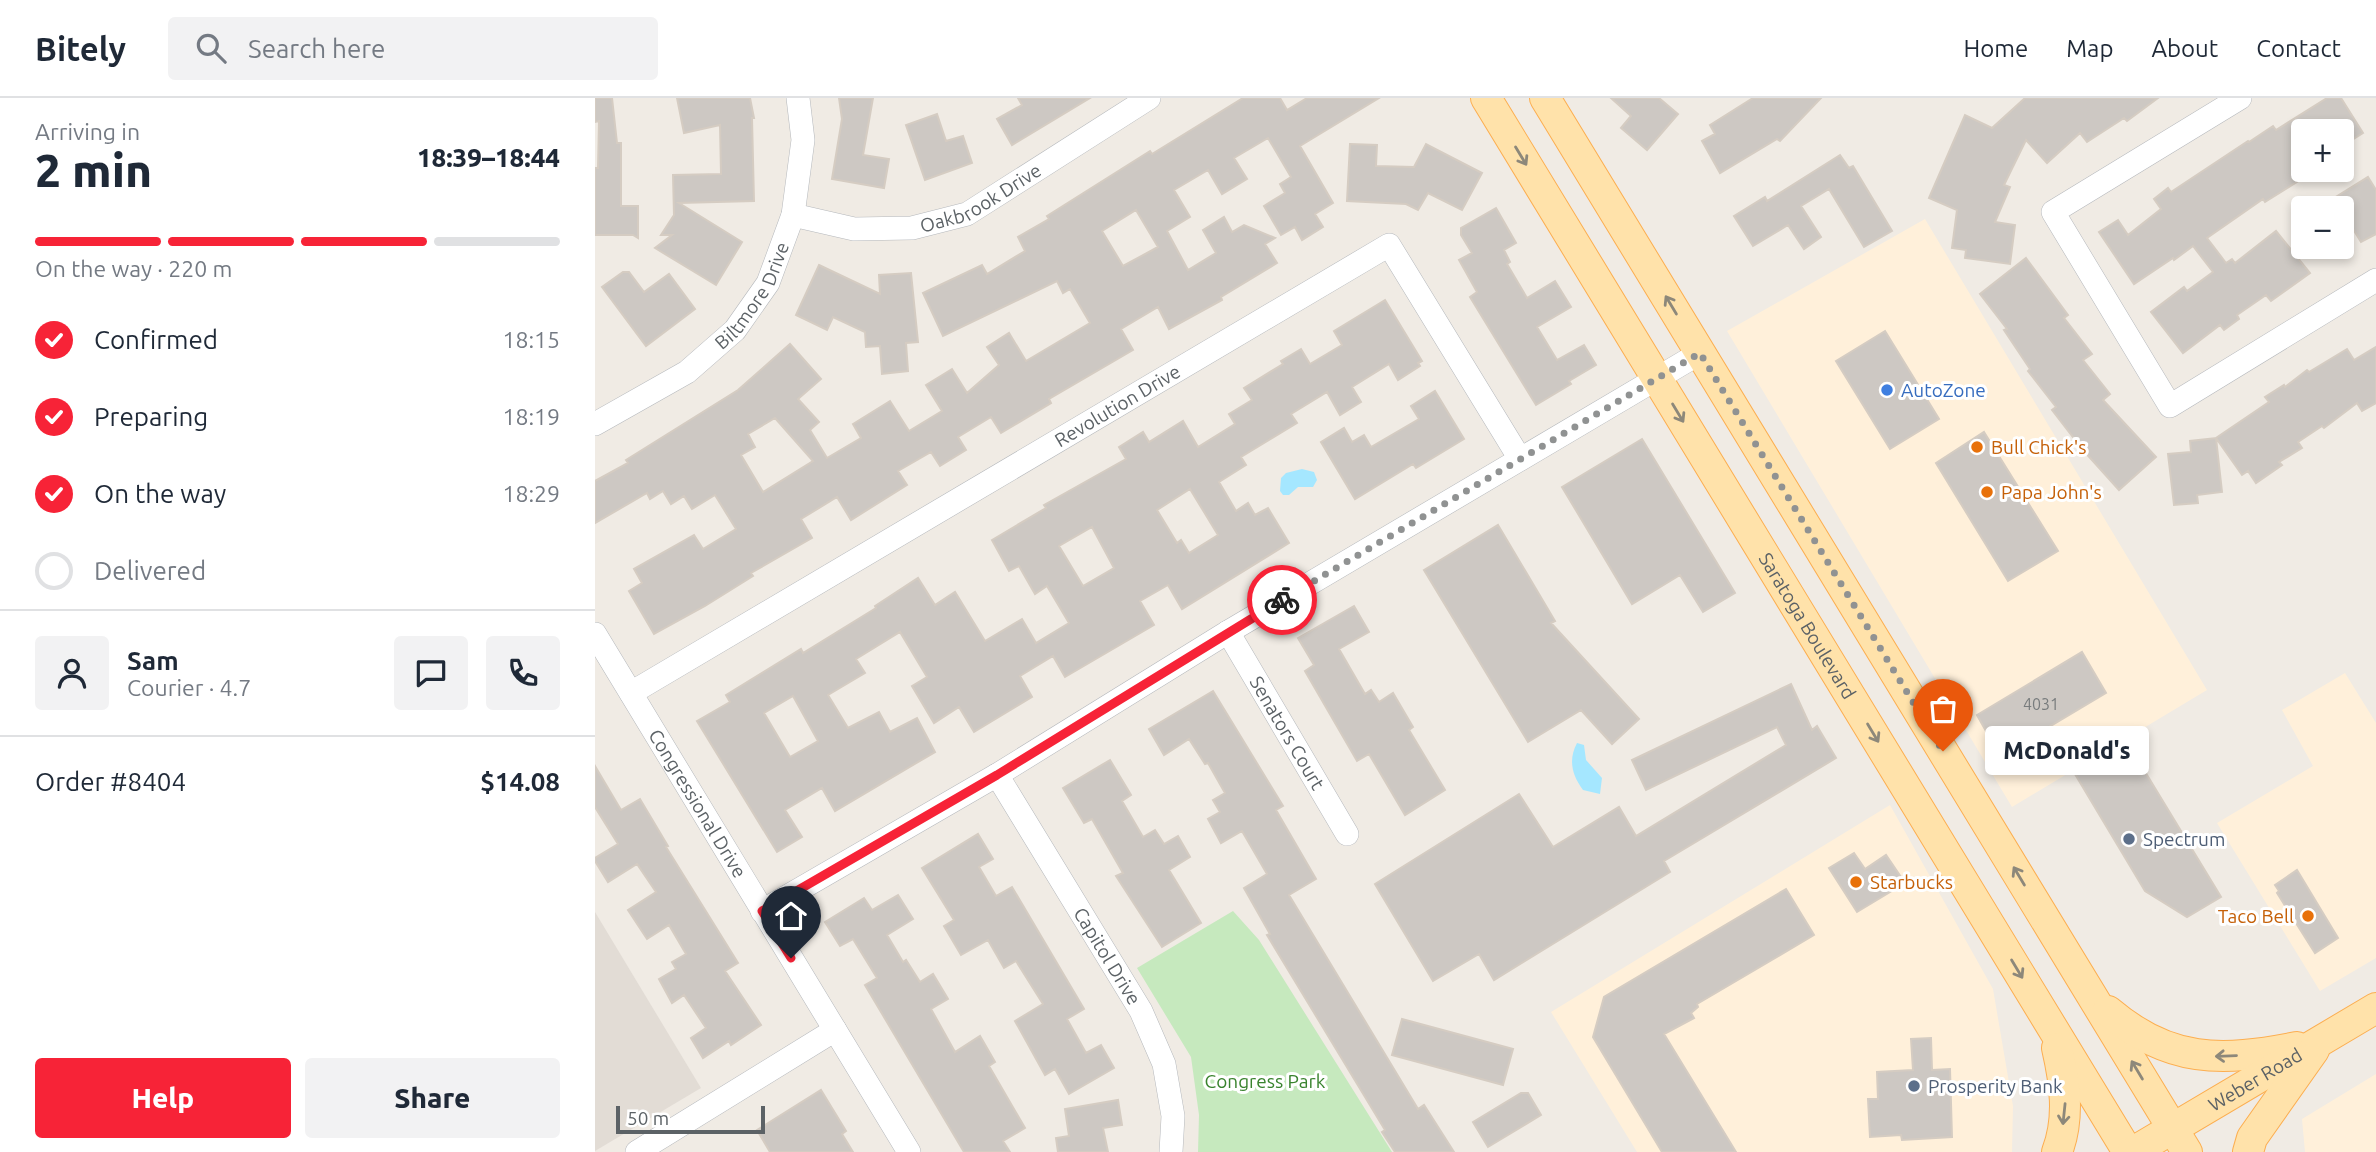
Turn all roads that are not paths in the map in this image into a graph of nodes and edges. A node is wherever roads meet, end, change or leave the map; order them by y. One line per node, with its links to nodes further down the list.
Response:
1 (798, 98): 7 (street, Biltmore Drive)
2 (1149, 98): 6 (street, Oakbrook Drive)
3 (1486, 98): 10 (main road, Saratoga Boulevard, one-way to 10)
4 (1545, 98): 9 (main road, one-way to 4)
5 (2240, 98): 8 (street)
6 (1120, 105): 7 (street, Oakbrook Drive)
7 (793, 215): 11 (street, Biltmore Drive)
8 (2376, 280)
9 (1700, 353): 10 (street); 19 (main road, one-way to 9)
10 (1657, 378): 12 (street); 21 (main road, Saratoga Boulevard, one-way to 21)
11 (595, 424)
12 (1520, 459): 13 (street); 15 (street, Revolution Drive)
13 (1228, 632): 16 (street); 17 (street, Senators Court)
14 (595, 634): 15 (street, Congressional Drive)
15 (631, 693): 18 (street, Congressional Drive)
16 (997, 775): 18 (street); 27 (street, Capitol Drive)
17 (1347, 834)
18 (762, 911): 22 (street, Congressional Drive)
19 (2094, 999): 23 (main road, one-way to 19); 24 (main road, one-way to 19)
20 (2376, 1008): 23 (main road, Weber Road)
21 (2052, 1027): 28 (main road, one-way to 28); 29 (main road, Saratoga Boulevard)
22 (835, 1030): 25 (street); 26 (street, Congressional Drive)
23 (2318, 1043): 24 (main road, Weber Road); 30 (main road)
24 (2180, 1140): 29 (main road, Weber Road)
25 (637, 1152)
26 (909, 1152)
27 (1171, 1152)
28 (2057, 1152)
29 (2131, 1152)
30 (2248, 1152)

